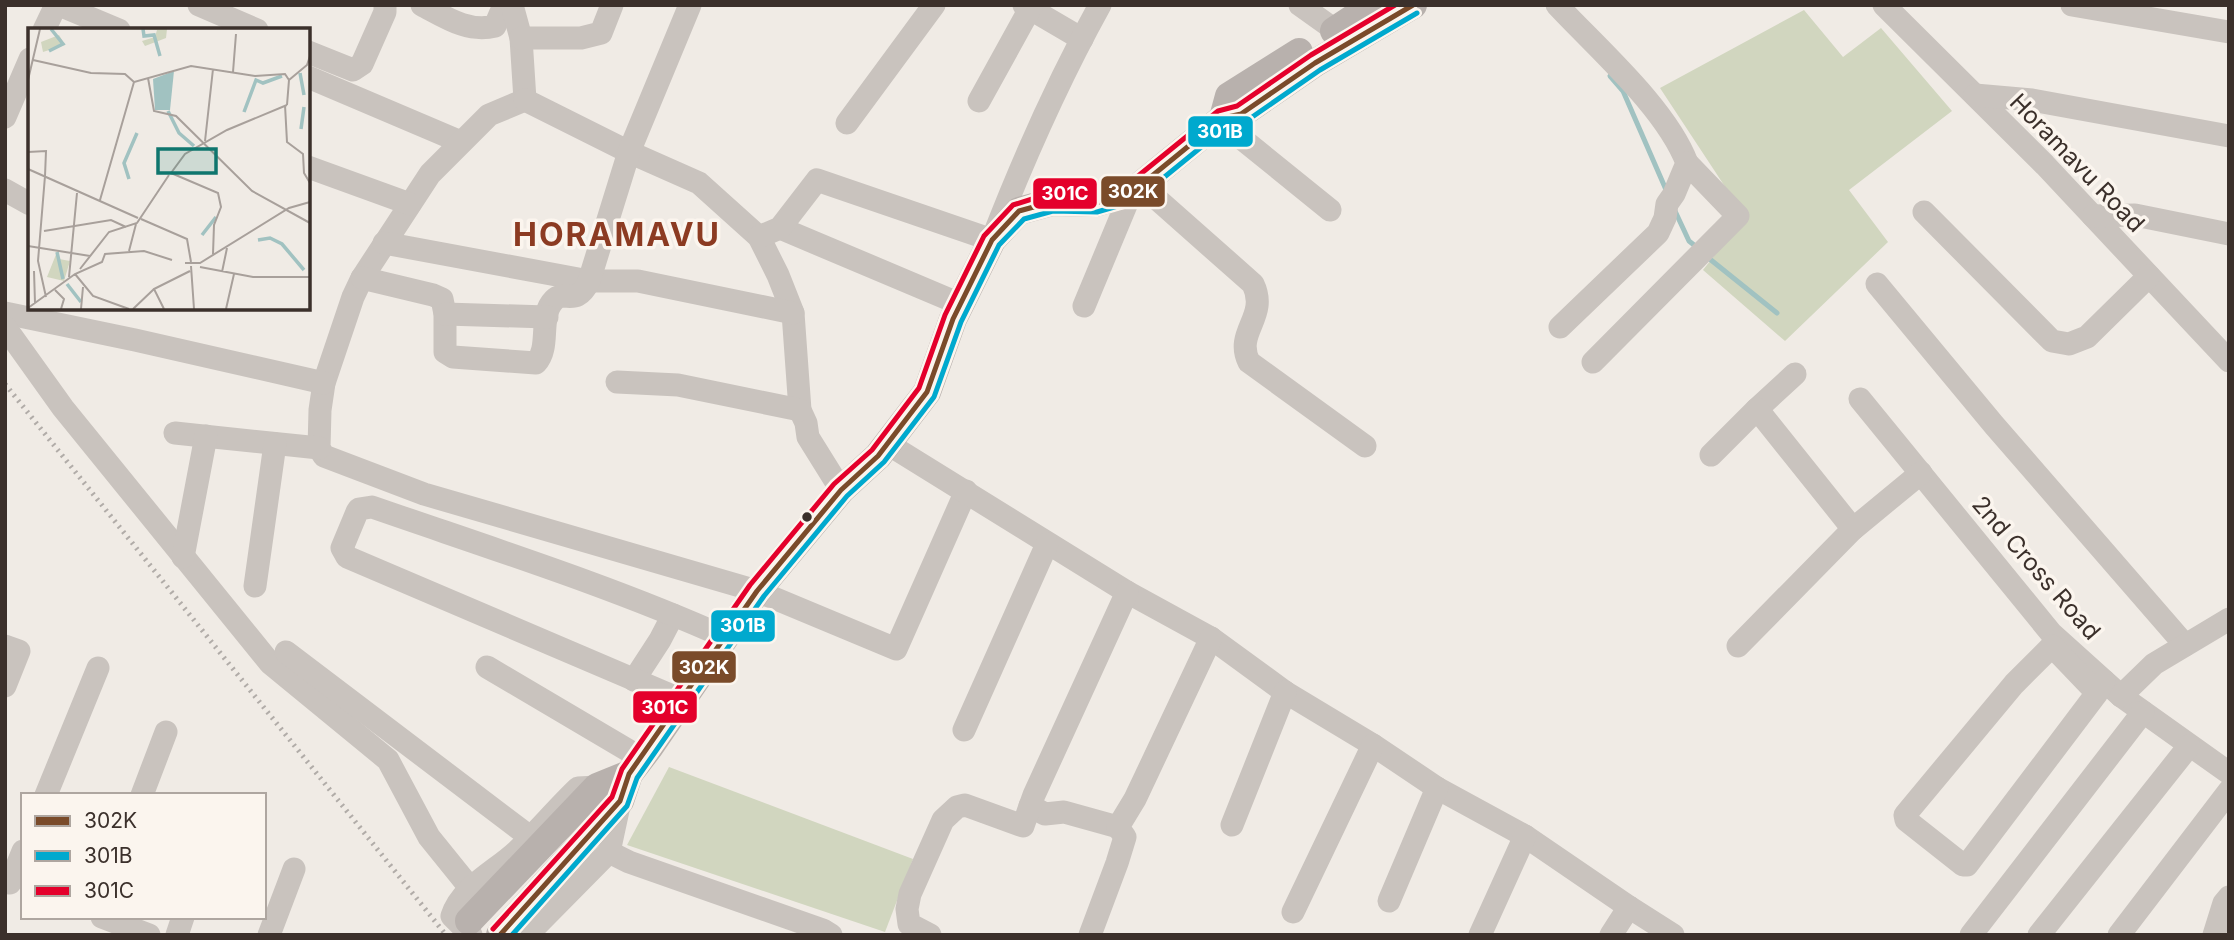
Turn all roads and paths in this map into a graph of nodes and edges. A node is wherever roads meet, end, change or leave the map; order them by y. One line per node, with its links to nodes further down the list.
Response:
1 (58, 5): 18 (street); 19 (street)
2 (199, 5): 20 (street)
3 (385, 5): 25 (street)
4 (422, 5): 5 (street)
5 (504, 5)
6 (512, 5): 23 (street)
7 (612, 5): 23 (street)
8 (690, 5): 36 (street)
9 (934, 5): 33 (street)
10 (1100, 5): 24 (street)
11 (1300, 5): 21 (street)
12 (1373, 5): 21 (main road)
13 (1413, 5): 32 (main road)
14 (1557, 5): 37 (street)
15 (1884, 5): 28 (street, Horamavu Road)
16 (2072, 5): 22 (street)
17 (1029, 7): 24 (street); 31 (street)
18 (45, 28)
19 (114, 28)
20 (252, 28)
21 (1335, 30): 32 (main road)
22 (2229, 32)
23 (522, 38): 30 (street)
24 (1082, 39): 49 (street)
25 (310, 53)
26 (28, 64): 29 (street)
27 (310, 78): 35 (street)
28 (1975, 95): 34 (street); 45 (street, Horamavu Road)
29 (14, 97)
30 (525, 100): 35 (street); 36 (street)
31 (979, 101)
32 (1221, 120): 39 (main road); 43 (street)
33 (847, 123)
34 (2229, 136)
35 (461, 142): 42 (street)
36 (629, 152): 48 (street); 53 (street)
37 (1688, 163): 62 (street); 64 (street)
38 (310, 168): 42 (street)
39 (1136, 189): 49 (main road); 56 (street); 75 (street)
40 (5, 190): 41 (street)
41 (28, 203)
42 (410, 204): 50 (street)
43 (1330, 210)
44 (1924, 212): 51 (street)
45 (2093, 216): 47 (street); 51 (street, Horamavu Road)
46 (780, 228): 48 (street); 49 (street); 55 (street)
47 (2229, 234)
48 (759, 236): 58 (street)
49 (992, 240): 55 (main road)
50 (384, 243): 52 (street); 53 (street)
51 (2149, 276): 63 (street, Horamavu Road)
52 (362, 278): 59 (street); 67 (street)
53 (589, 281): 58 (street); 60 (street)
54 (1877, 284): 91 (street)
55 (960, 304): 74 (main road)
56 (1084, 306)
57 (5, 313): 67 (street)
58 (793, 313): 70 (street)
59 (445, 314): 60 (street); 60 (street)
60 (547, 317)
61 (5, 327): 83 (street)
62 (1560, 327)
63 (2229, 361)
64 (1594, 362)
65 (1795, 374): 69 (street)
66 (617, 382): 70 (street)
67 (324, 383): 76 (street)
68 (1860, 399): 78 (street, 2nd Cross Road)
69 (1757, 409): 77 (street); 81 (street)
70 (800, 410): 79 (street)
71 (175, 433): 72 (street)
72 (205, 436): 73 (street); 83 (street)
73 (275, 444): 76 (street); 84 (street)
74 (888, 444): 79 (main road); 80 (street)
75 (1365, 446)
76 (319, 448): 85 (street)
77 (1711, 455)
78 (1921, 473): 81 (street); 99 (street, 2nd Cross Road)
79 (841, 490): 85 (main road)
80 (966, 491): 82 (street); 85 (street)
81 (1853, 529): 93 (street)
82 (1047, 544): 86 (street); 103 (street)
83 (183, 557): 123 (street)
84 (255, 586)
85 (757, 591): 89 (main road)
86 (1126, 592): 90 (street); 114 (street)
87 (673, 615): 89 (street); 97 (street); 97 (street)
88 (2229, 619): 91 (street)
89 (725, 637): 101 (main road)
90 (1211, 638): 100 (street); 116 (street)
91 (2185, 645): 99 (street)
92 (5, 646): 98 (street)
93 (1738, 646)
94 (286, 652): 118 (street)
95 (487, 667): 107 (street)
96 (97, 668): 111 (street)
97 (634, 680): 101 (street)
98 (5, 686)
99 (2107, 690): 99 (street); 102 (street, 2nd Cross Road)
100 (1285, 692): 105 (street); 115 (street)
101 (682, 700): 107 (main road)
102 (2143, 712): 106 (street, 2nd Cross Road); 140 (street)
103 (964, 730)
104 (166, 732): 112 (street)
105 (1373, 745): 109 (street); 127 (street)
106 (2189, 746): 108 (street, 2nd Cross Road); 141 (street)
107 (635, 766): 113 (main road)
108 (2229, 773)
109 (1437, 788): 117 (street); 125 (street)
110 (2229, 791): 142 (street)
111 (47, 793)
112 (143, 793)
113 (609, 794): 118 (street); 119 (street); 129 (main road); 132 (main road)
114 (1030, 806): 116 (street); 135 (street)
115 (1232, 825)
116 (1118, 827): 136 (street)
117 (1525, 836): 126 (street); 137 (street)
118 (530, 837): 123 (street)
119 (609, 852): 133 (street); 134 (street)
120 (21, 858): 122 (street)
121 (295, 869): 131 (street)
122 (13, 884)
123 (471, 889): 129 (street)
124 (2229, 897): 143 (street)
125 (1388, 901)
126 (1629, 908): 138 (street); 139 (street)
127 (1293, 912)
128 (107, 919): 130 (street)
129 (470, 928)
130 (149, 935)
131 (269, 935)
132 (500, 935)
133 (527, 935)
134 (831, 935)
135 (930, 935)
136 (1090, 935)
137 (1480, 935)
138 (1611, 935)
139 (1673, 935)
140 (1972, 935)
141 (2039, 935)
142 (2119, 935)
143 (2214, 935)

